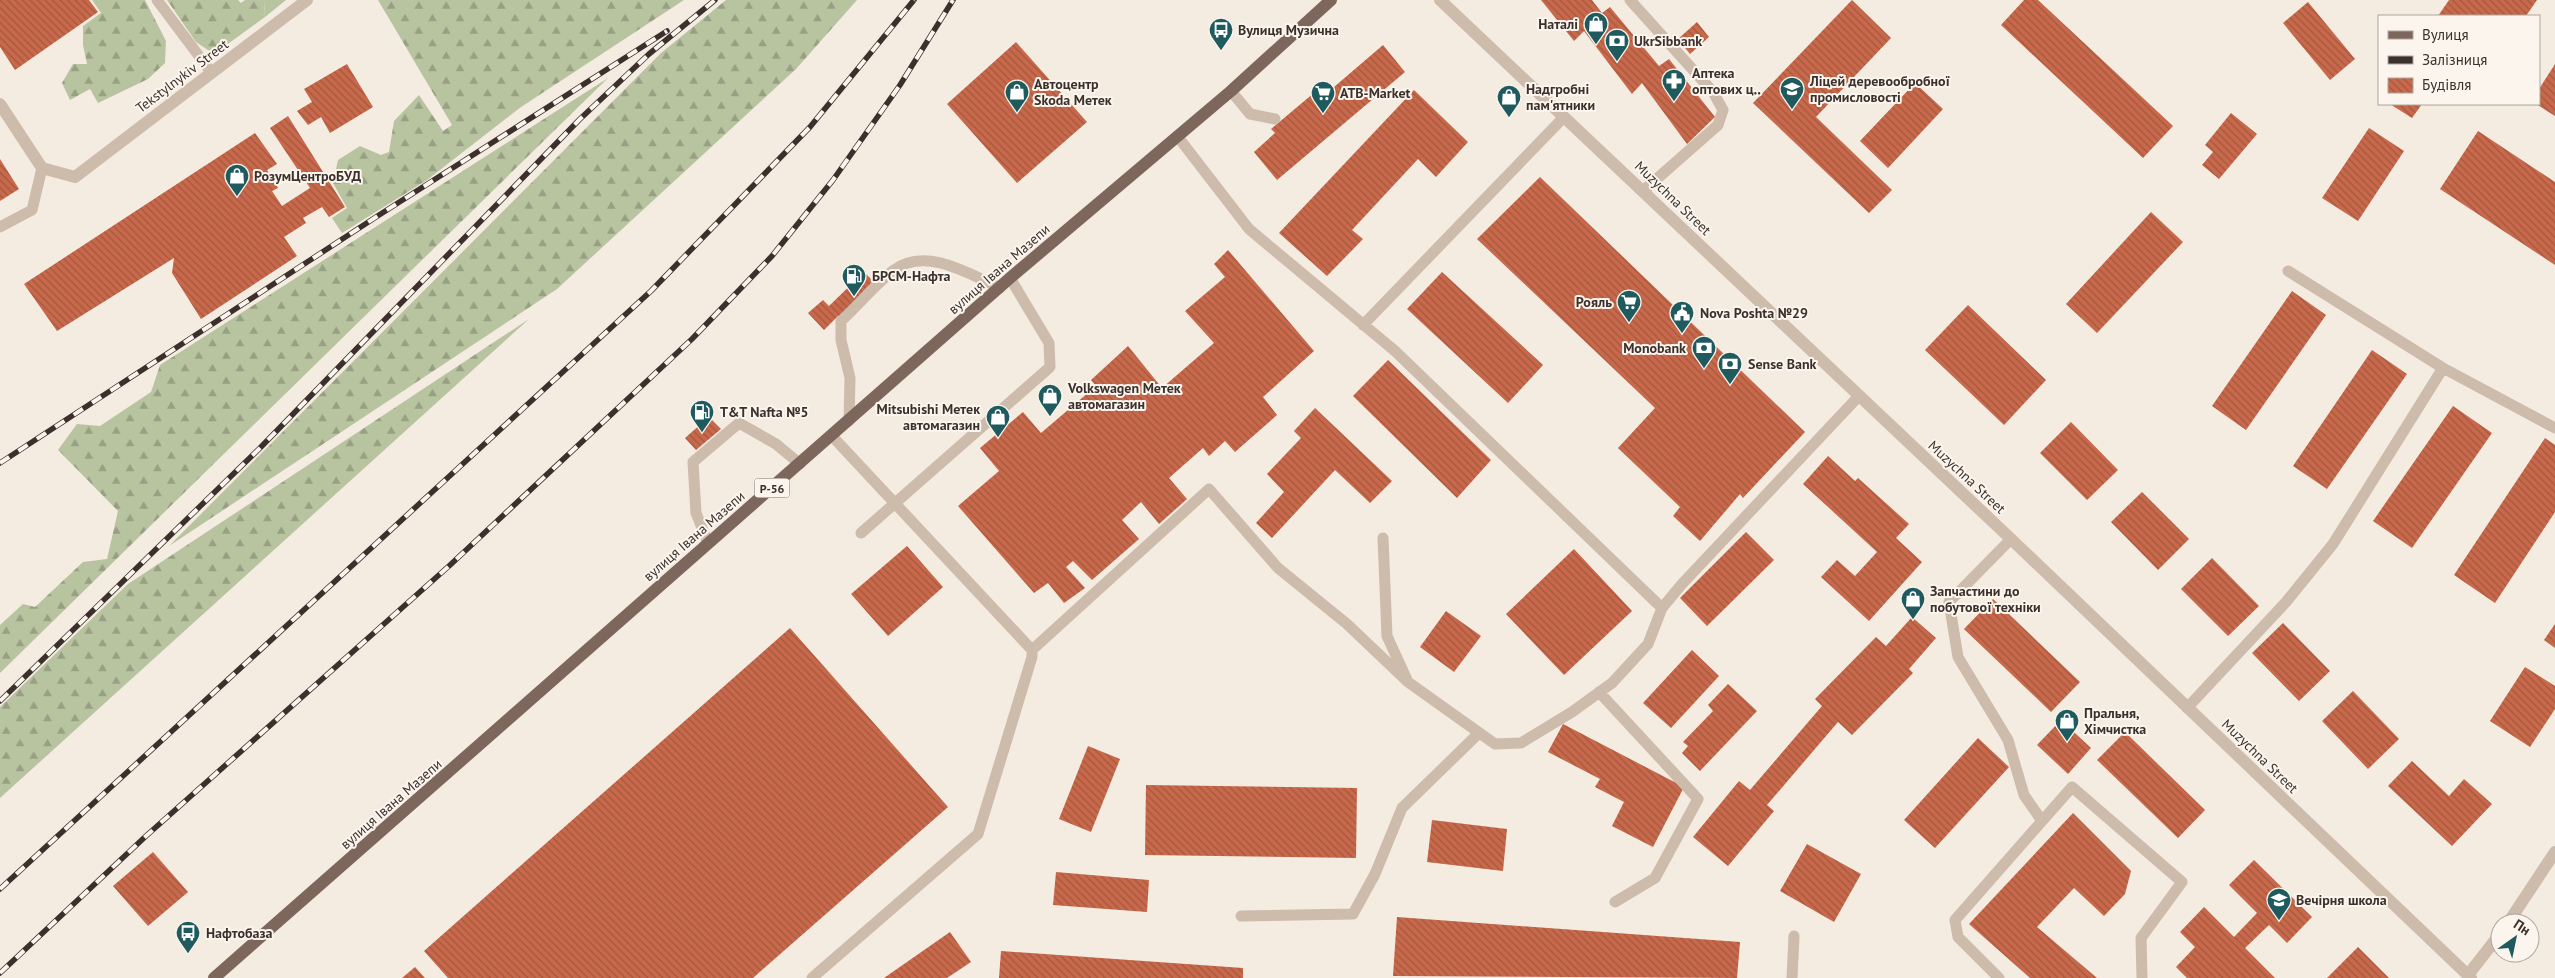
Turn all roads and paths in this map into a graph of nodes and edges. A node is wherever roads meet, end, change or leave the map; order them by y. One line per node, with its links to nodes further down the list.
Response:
1 (157, 0): 6 (lane)
2 (307, 0): 6 (street, Tekstylnykiv Street)
3 (1331, 0): 7 (main road, вулиця Івана Мазепи / Р-56)
4 (1440, 0): 9 (street, Muzychna Street)
5 (1630, 0): 13 (lane)
6 (211, 72): 12 (street, Tekstylnykiv Street)
7 (1231, 91): 10 (lane); 11 (main road, вулиця Івана Мазепи / Р-56)
8 (0, 104): 12 (street)
9 (1564, 117): 13 (street, Muzychna Street); 18 (lane)
10 (1275, 119)
11 (1178, 137): 16 (main road, вулиця Івана Мазепи / Р-56); 18 (lane)
12 (42, 168): 14 (lane)
13 (1643, 191): 20 (street, Muzychna Street)
14 (0, 227)
15 (2288, 272): 19 (lane)
16 (1010, 278): 17 (main road, вулиця Івана Мазепи / Р-56); 25 (lane)
17 (1000, 288): 21 (main road, вулиця Івана Мазепи / Р-56); 21 (lane)
18 (1363, 325): 30 (lane)
19 (2443, 368): 22 (lane); 34 (lane)
20 (1858, 396): 28 (street, Muzychna Street); 30 (lane)
21 (850, 421): 23 (main road, вулиця Івана Мазепи / Р-56)
22 (2555, 428)
23 (832, 436): 24 (main road, вулиця Івана Мазепи / Р-56); 25 (lane)
24 (800, 464): 29 (main road, вулиця Івана Мазепи / Р-56); 29 (lane)
25 (894, 504): 26 (lane); 31 (lane)
26 (861, 533)
27 (1383, 538): 32 (lane)
28 (2011, 539): 34 (street, Muzychna Street); 36 (lane)
29 (708, 543): 44 (main road, вулиця Івана Мазепи / Р-56)
30 (1662, 608): 33 (lane)
31 (1032, 650): 32 (lane); 45 (lane)
32 (1408, 682): 35 (lane)
33 (1599, 692): 35 (lane); 38 (lane)
34 (2187, 708): 43 (street, Muzychna Street)
35 (1480, 733): 40 (lane)
36 (2042, 821): 47 (lane); 48 (lane)
37 (2555, 852): 39 (street)
38 (1615, 902)
39 (2515, 913)
40 (1241, 916)
41 (1794, 936): 46 (lane)
42 (2490, 948): 43 (street)
43 (2469, 976)
44 (214, 978)
45 (812, 978)
46 (1792, 978)
47 (1998, 978)
48 (2142, 978)

